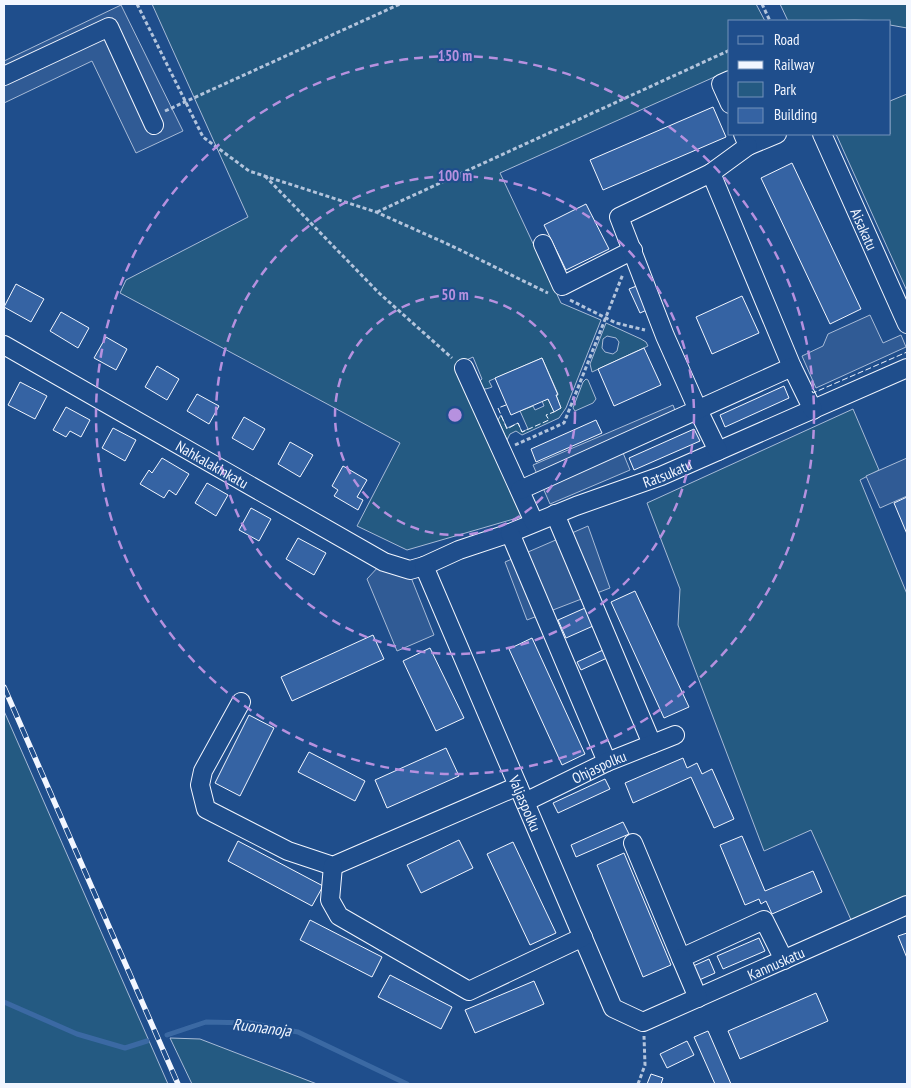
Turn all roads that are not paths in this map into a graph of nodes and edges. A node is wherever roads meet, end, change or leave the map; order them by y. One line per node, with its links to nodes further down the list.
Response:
1 (4, 76): 4 (street)
2 (728, 81): 3 (street)
3 (728, 100)
4 (152, 121)
5 (772, 135): 7 (street)
6 (822, 135): 11 (street, Aisakatu)
7 (746, 140): 8 (street)
8 (710, 173): 10 (street); 13 (street)
9 (543, 244): 10 (street)
10 (633, 250): 16 (street)
11 (907, 324)
12 (4, 345): 23 (street, Nahkalakinkatu)
13 (792, 367): 16 (street); 17 (street)
14 (464, 368): 19 (street)
15 (907, 368): 17 (street, Ratsukatu)
16 (698, 410): 18 (street); 19 (street)
17 (813, 410): 18 (street, Ratsukatu)
18 (718, 451): 20 (street, Ratsukatu)
19 (520, 490): 21 (street)
20 (555, 514): 21 (street, Ratsukatu); 26 (street)
21 (534, 522): 22 (street, Ratsukatu)
22 (510, 533): 23 (street, Ratsukatu); 27 (street)
23 (424, 566): 28 (street, Valjaspolku)
24 (241, 702): 30 (street)
25 (675, 735): 26 (street, Ohjaspolku)
26 (652, 744): 27 (street, Ohjaspolku)
27 (607, 762): 28 (street, Ohjaspolku)
28 (522, 794): 30 (street, Ohjaspolku); 32 (street, Valjaspolku)
29 (633, 844): 33 (street)
30 (333, 866): 32 (street)
31 (907, 905): 34 (street, Kannuskatu)
32 (583, 937): 36 (street, Valjaspolku)
33 (681, 958): 34 (street); 35 (street)
34 (784, 960): 35 (street, Kannuskatu)
35 (698, 998): 36 (street, Kannuskatu)
36 (643, 1022)

